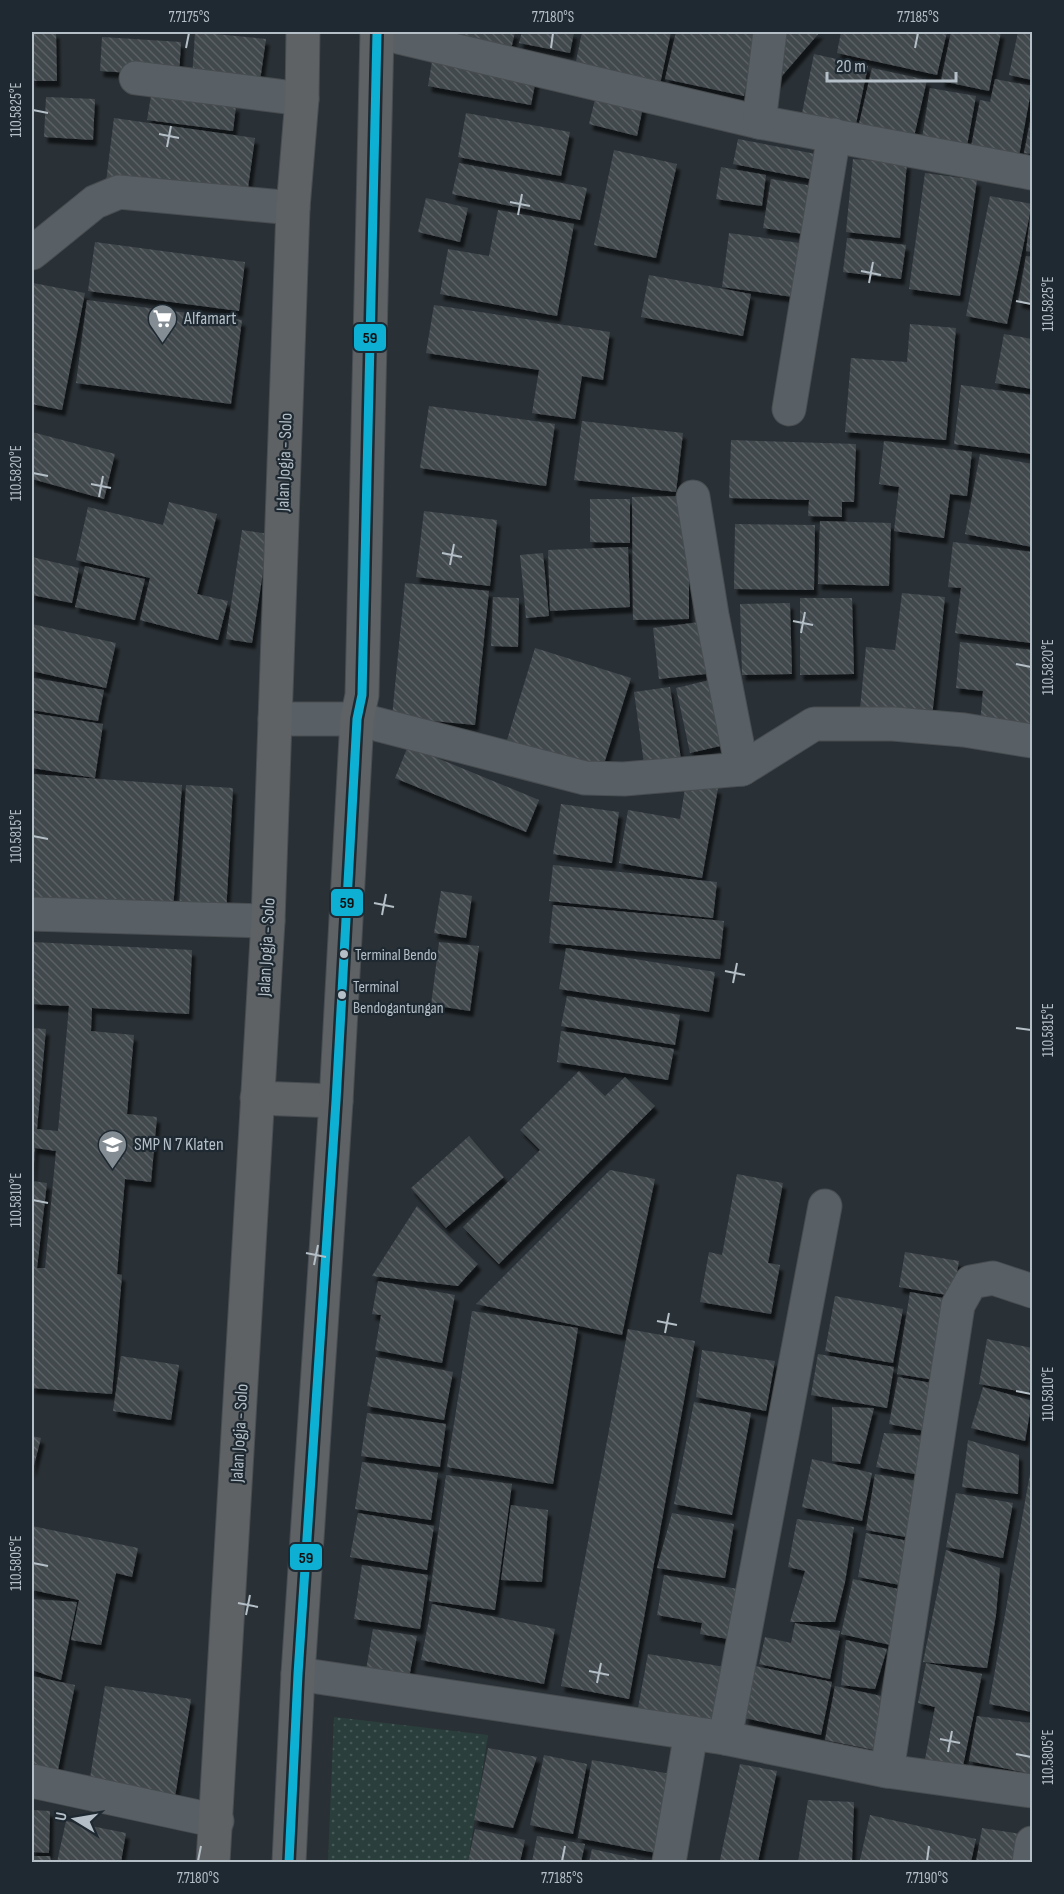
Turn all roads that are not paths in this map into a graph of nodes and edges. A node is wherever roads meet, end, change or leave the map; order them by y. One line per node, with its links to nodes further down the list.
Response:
1 (303, 32): 5 (highway, Jalan Jogja - Solo)
2 (377, 32): 6 (street); 14 (highway)
3 (770, 32): 6 (street)
4 (136, 78): 5 (street)
5 (302, 99): 9 (highway, Jalan Jogja - Solo)
6 (759, 122): 7 (street)
7 (834, 135): 8 (street); 11 (street)
8 (1032, 173)
9 (293, 208): 10 (street); 13 (highway, Jalan Jogja - Solo)
10 (32, 253)
11 (789, 409)
12 (693, 497): 16 (street)
13 (275, 719): 14 (street); 18 (highway, Jalan Jogja - Solo)
14 (357, 719): 16 (street); 20 (highway)
15 (1032, 741): 16 (street)
16 (742, 770)
17 (32, 914): 18 (street)
18 (268, 921): 19 (highway, Jalan Jogja - Solo)
19 (258, 1098): 20 (highway); 29 (highway, Jalan Jogja - Solo)
20 (336, 1101): 23 (highway)
21 (825, 1206): 25 (street)
22 (1032, 1291): 26 (street)
23 (298, 1674): 24 (street); 32 (highway)
24 (691, 1733): 25 (street); 33 (street)
25 (725, 1738): 26 (street)
26 (887, 1770): 28 (street)
27 (32, 1781): 29 (street)
28 (1032, 1791)
29 (217, 1821): 31 (highway, Jalan Jogja - Solo)
30 (1032, 1843): 34 (street)
31 (213, 1863)
32 (289, 1863)
33 (669, 1863)
34 (1029, 1863)

